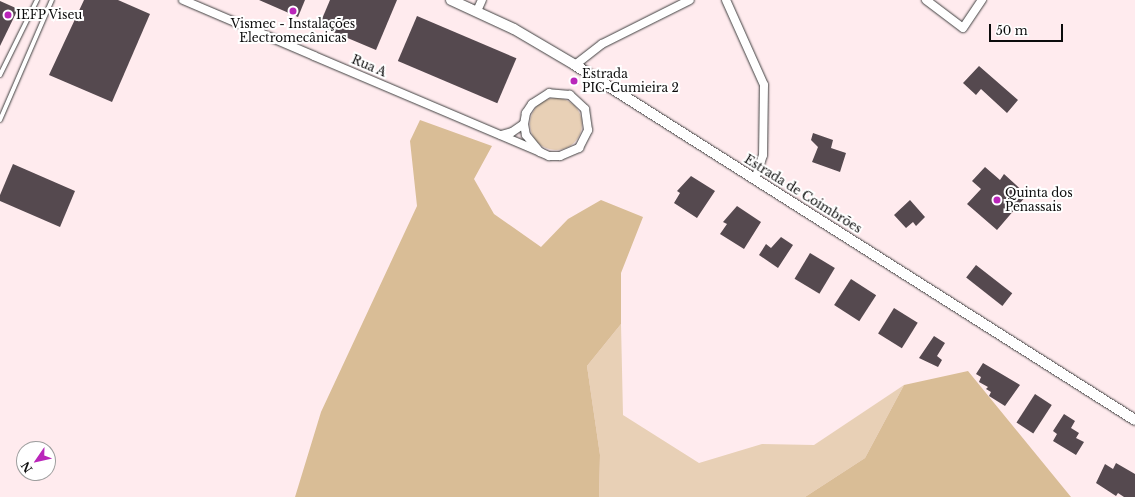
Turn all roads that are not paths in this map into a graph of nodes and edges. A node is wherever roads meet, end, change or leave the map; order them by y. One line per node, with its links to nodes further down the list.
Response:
1 (37, 0): 12 (lane)
2 (52, 0): 13 (lane)
3 (183, 0): 15 (street, Rua A)
4 (451, 0): 10 (street, Estrada de Coimbrões)
5 (482, 0): 10 (street)
6 (690, 0): 11 (street)
7 (726, 0): 17 (street)
8 (926, 0): 9 (street)
9 (982, 0)
10 (477, 11): 11 (street, Estrada de Coimbrões)
11 (575, 66): 17 (street, Estrada de Coimbrões)
12 (0, 75)
13 (0, 120)
14 (524, 124): 15 (street); 16 (street); 16 (street)
15 (501, 135): 16 (street, Rua A)
16 (540, 152)
17 (755, 179): 18 (street, Estrada de Coimbrões)
18 (1135, 420)

